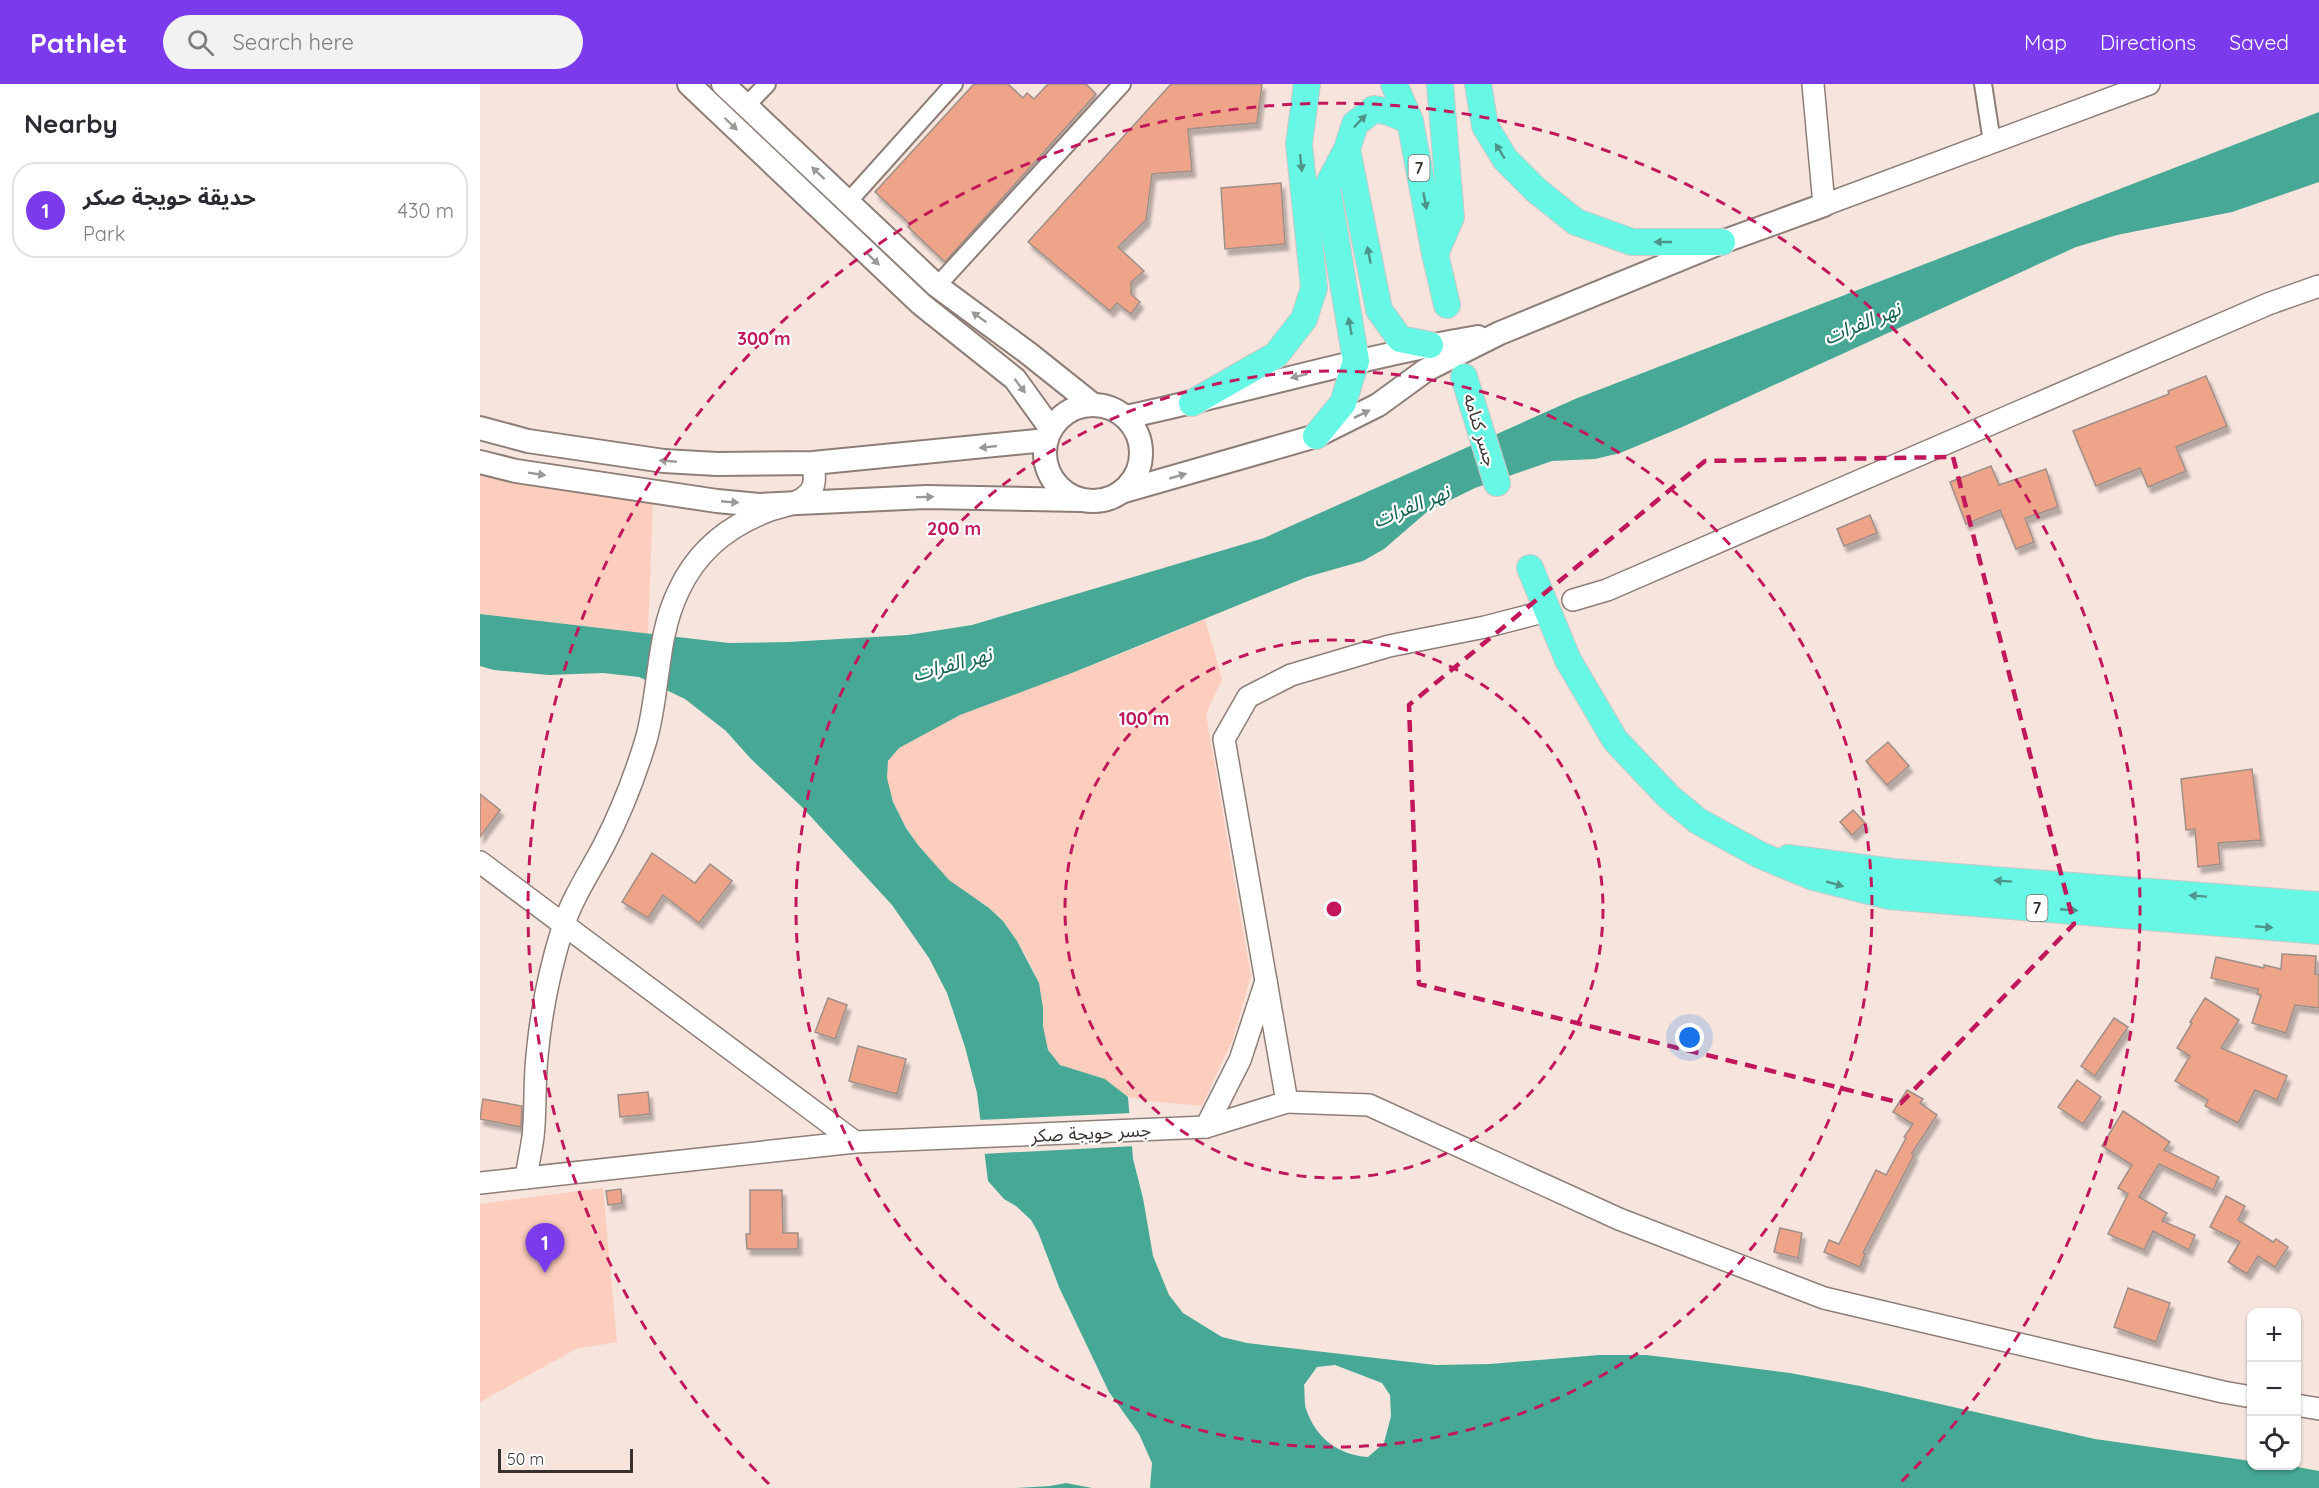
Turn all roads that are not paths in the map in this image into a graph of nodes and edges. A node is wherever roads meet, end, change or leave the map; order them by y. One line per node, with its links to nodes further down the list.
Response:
1 (689, 84): 32 (main road, one-way to 32)
2 (723, 84): 13 (main road)
3 (767, 84): 13 (street)
4 (954, 84): 17 (street)
5 (1122, 84): 21 (street)
6 (1307, 84): 28 (main road, one-way to 28)
7 (1394, 84): 14 (main road, 7)
8 (1440, 84): 20 (main road, 7)
9 (1478, 84): 19 (main road, one-way to 9)
10 (1813, 84): 18 (street)
11 (1983, 84): 15 (street)
12 (2149, 84): 15 (street)
13 (746, 106): 17 (main road, one-way to 13)
14 (1410, 122): 16 (main road, one-way to 14); 20 (main road, 7, one-way to 20)
15 (1992, 142): 18 (street)
16 (1347, 149): 25 (main road, one-way to 16); 26 (main road, one-way to 16)
17 (848, 202): 21 (main road)
18 (1824, 205): 19 (main road)
19 (1722, 242): 24 (main road)
20 (1435, 254): 23 (main road, 7)
21 (937, 286): 29 (main road, one-way to 21)
22 (2319, 286): 41 (street)
23 (1447, 305)
24 (1500, 333): 25 (main road); 33 (main road, one-way to 24)
25 (1430, 345): 26 (main road)
26 (1356, 361): 28 (main road, one-way to 28); 33 (main road)
27 (1464, 377): 36 (main road, جسر كنامه)
28 (1192, 403): 30 (main road)
29 (1092, 404): 30 (main road); 32 (main road)
30 (1126, 417): 37 (main road)
31 (480, 428): 35 (main road, one-way to 31)
32 (1048, 435): 35 (main road, one-way to 35); 38 (main road)
33 (1316, 436): 37 (main road, one-way to 33)
34 (480, 462): 39 (main road, one-way to 39)
35 (813, 463): 39 (street)
36 (1497, 483)
37 (1121, 492): 38 (main road)
38 (1081, 500): 39 (main road, one-way to 38)
39 (796, 503): 46 (street)
40 (1530, 568): 43 (main road, 7)
41 (1573, 600)
42 (1534, 614): 48 (street)
43 (1760, 855): 45 (main road, 7, one-way to 43); 47 (main road, 7, one-way to 47)
44 (480, 862): 46 (street)
45 (2319, 905)
46 (564, 926): 51 (street); 52 (street)
47 (2319, 931)
48 (1267, 976): 49 (street); 50 (street)
49 (1287, 1102): 50 (street, جسر حويجة صكر); 54 (street, جسر حويجة صكر)
50 (1206, 1127): 51 (street, جسر حويجة صكر)
51 (855, 1142): 52 (street, جسر حويجة صكر)
52 (526, 1178): 53 (street, جسر حويجة صكر)
53 (480, 1183)
54 (2247, 1396)
55 (2301, 1406): 56 (street)
56 (2319, 1408)

